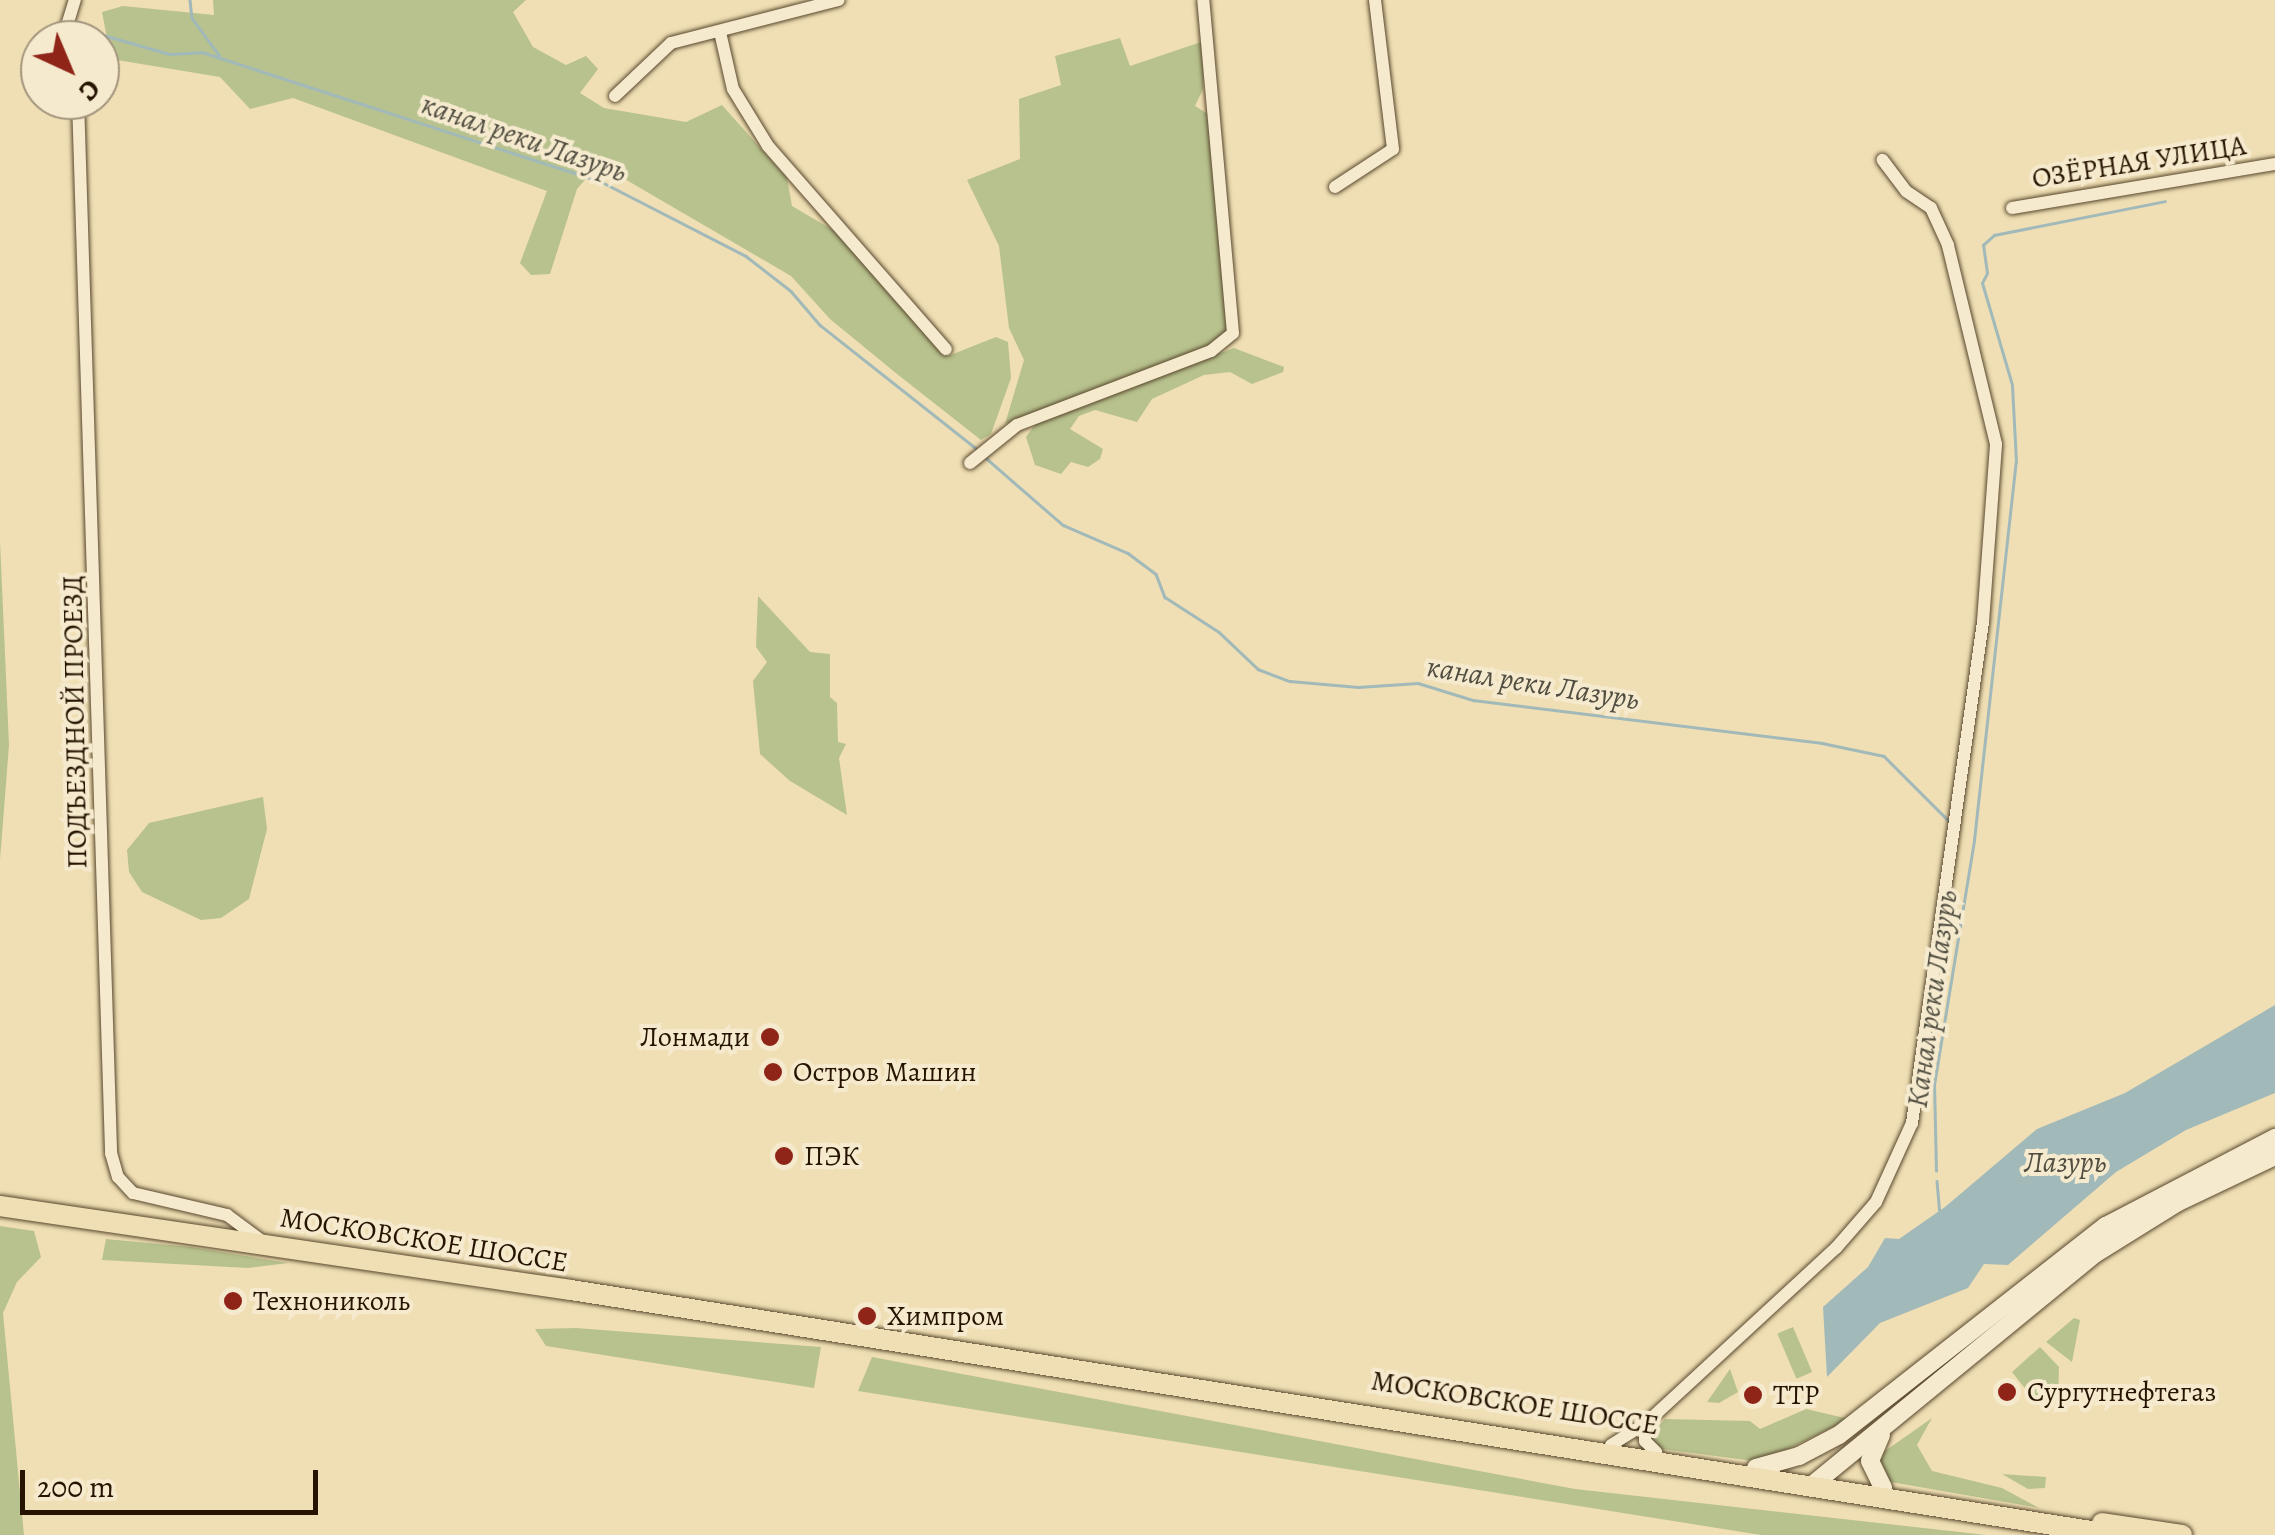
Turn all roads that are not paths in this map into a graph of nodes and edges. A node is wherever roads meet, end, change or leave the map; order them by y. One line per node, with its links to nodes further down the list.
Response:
1 (839, 0): 4 (street)
2 (1203, 0): 12 (street)
3 (1375, 0): 9 (street)
4 (720, 32): 5 (street); 11 (street)
5 (614, 96)
6 (79, 120): 16 (street, ПОДЪЕЗДНОЙ ПРОЕЗД)
7 (1884, 160): 23 (street)
8 (2275, 164): 10 (street, ОЗЁРНАЯ УЛИЦА)
9 (1334, 187)
10 (2012, 208)
11 (946, 349)
12 (970, 463)
13 (2275, 1138): 17 (main road)
14 (2275, 1156): 17 (main road)
15 (4, 1206): 16 (main road, МОСКОВСКОЕ ШОССЕ)
16 (264, 1243): 19 (main road, МОСКОВСКОЕ ШОССЕ)
17 (2027, 1295): 18 (main road)
18 (2005, 1313): 20 (main road); 21 (main road)
19 (840, 1332): 24 (main road, МОСКОВСКОЕ ШОССЕ); 27 (main road, МОСКОВСКОЕ ШОССЕ)
20 (1920, 1370): 21 (main road); 26 (main road)
21 (1933, 1386): 22 (main road)
22 (1889, 1423): 27 (main road); 28 (main road)
23 (1645, 1424): 24 (street); 25 (street)
24 (1611, 1445): 25 (main road, МОСКОВСКОЕ ШОССЕ)
25 (1656, 1452): 26 (main road, МОСКОВСКОЕ ШОССЕ)
26 (1756, 1468): 27 (main road, МОСКОВСКОЕ ШОССЕ)
27 (1817, 1483): 28 (main road, МОСКОВСКОЕ ШОССЕ); 29 (main road, МОСКОВСКОЕ ШОССЕ)
28 (1883, 1488): 30 (main road, МОСКОВСКОЕ ШОССЕ)
29 (2116, 1535)
30 (2182, 1535)

